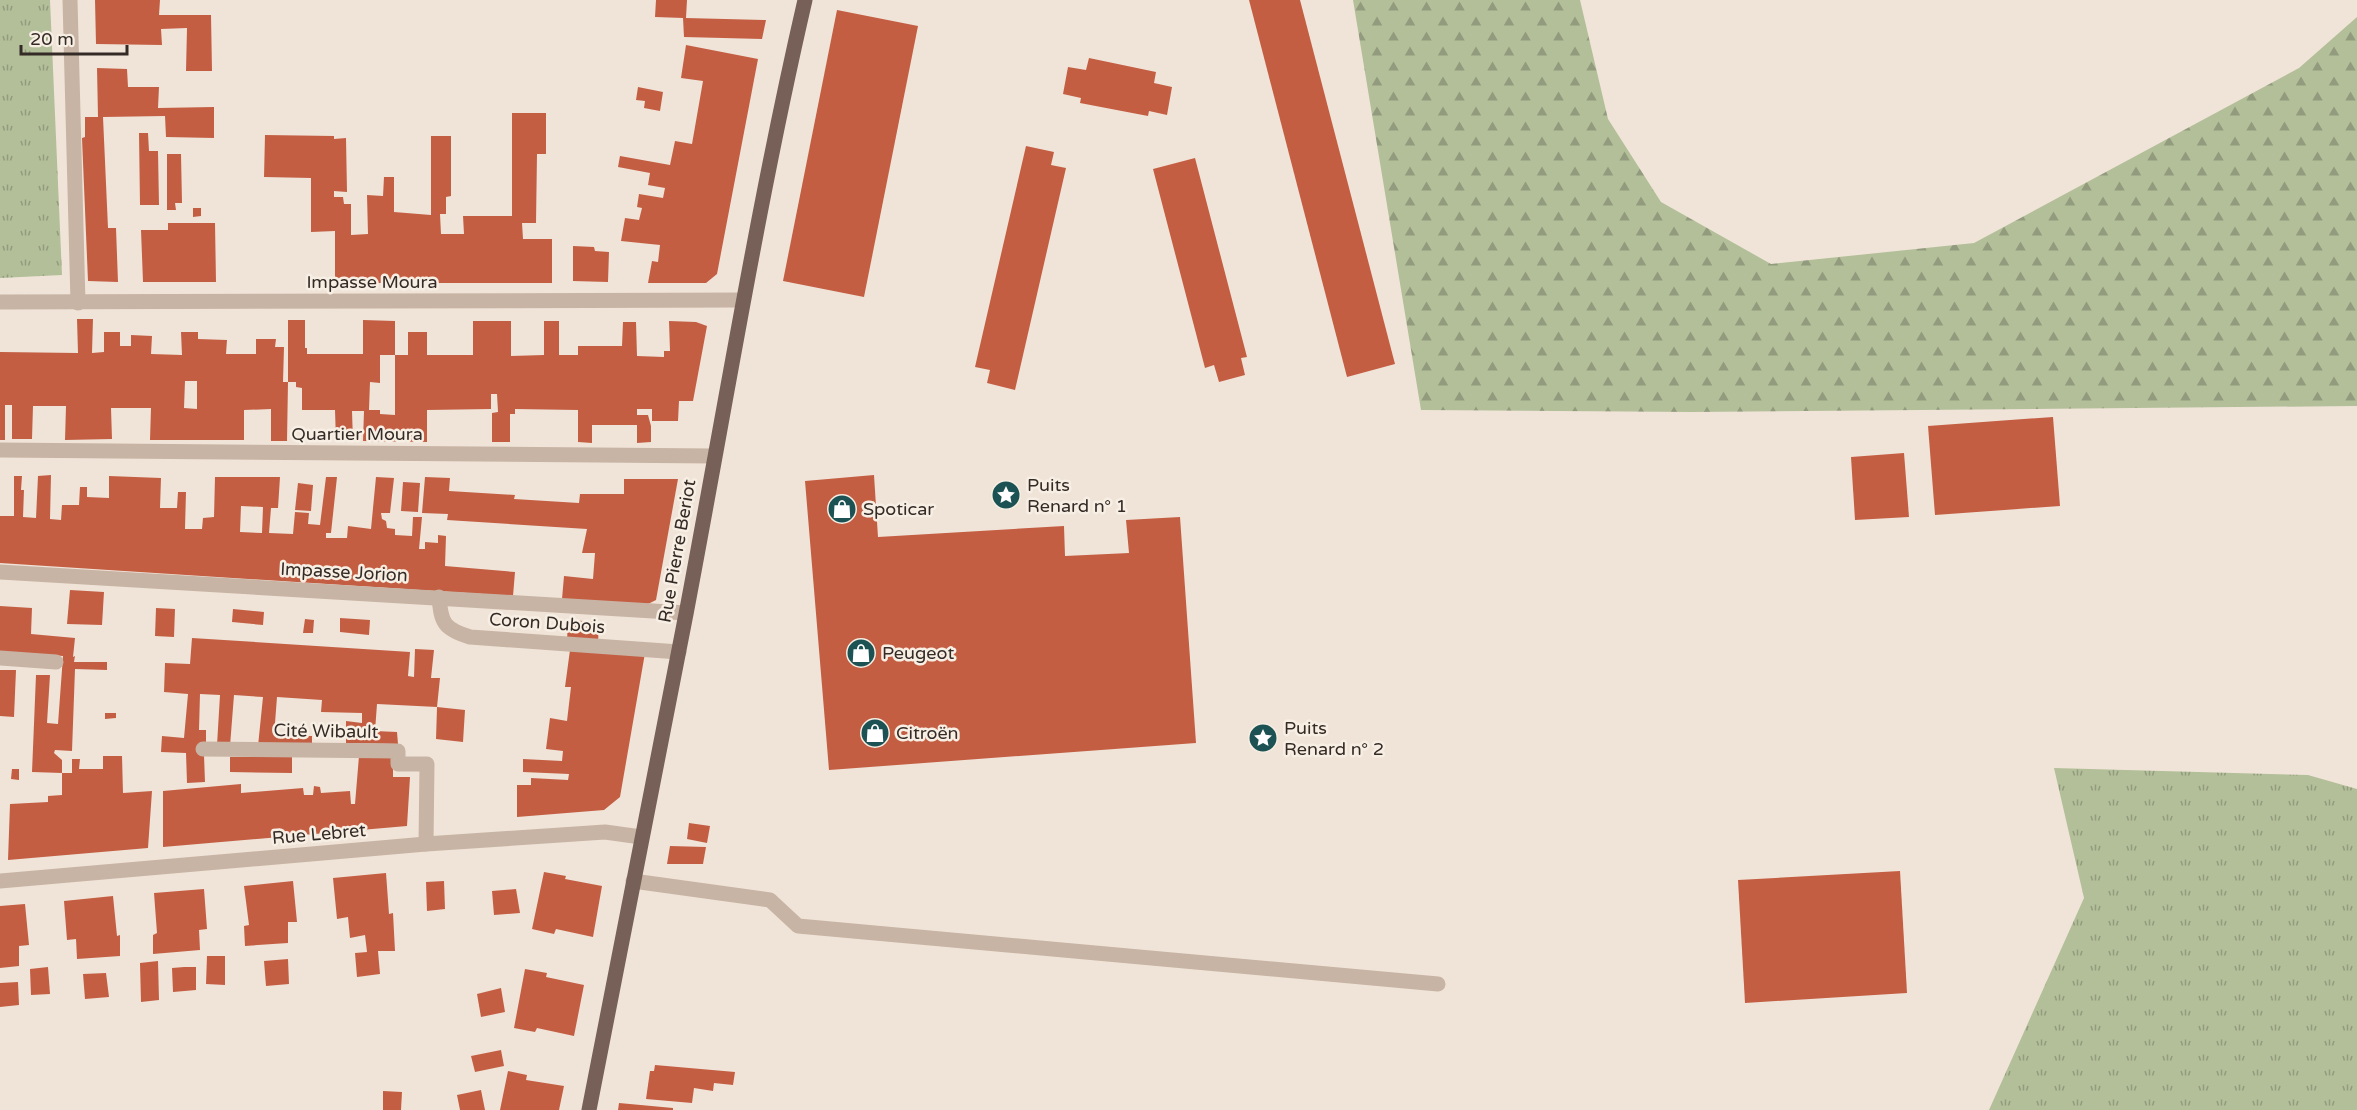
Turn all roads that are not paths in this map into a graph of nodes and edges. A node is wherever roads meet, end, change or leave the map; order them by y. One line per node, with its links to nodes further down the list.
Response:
1 (70, 0): 5 (street)
2 (805, 0): 3 (main road, Rue Pierre Beriot)
3 (743, 300): 5 (street, Impasse Moura); 7 (main road, Rue Pierre Beriot)
4 (0, 302): 5 (street, Impasse Moura)
5 (78, 303)
6 (0, 450): 7 (street, Quartier Moura)
7 (714, 456): 10 (main road, Rue Pierre Beriot)
8 (0, 572): 9 (street, Impasse Jorion)
9 (440, 597): 10 (street, Impasse Jorion); 11 (street, Coron Dubois)
10 (686, 613): 11 (main road, Rue Pierre Beriot)
11 (679, 652): 15 (main road, Rue Pierre Beriot)
12 (0, 658): 13 (street)
13 (56, 662)
14 (203, 748): 16 (street, Cité Wibault)
15 (641, 837): 16 (street, Rue Lebret); 18 (main road, Rue Pierre Beriot)
16 (426, 844): 17 (street, Rue Lebret)
17 (0, 881)
18 (633, 881): 19 (street); 20 (main road, Rue Pierre Beriot)
19 (1438, 984)
20 (589, 1110)

